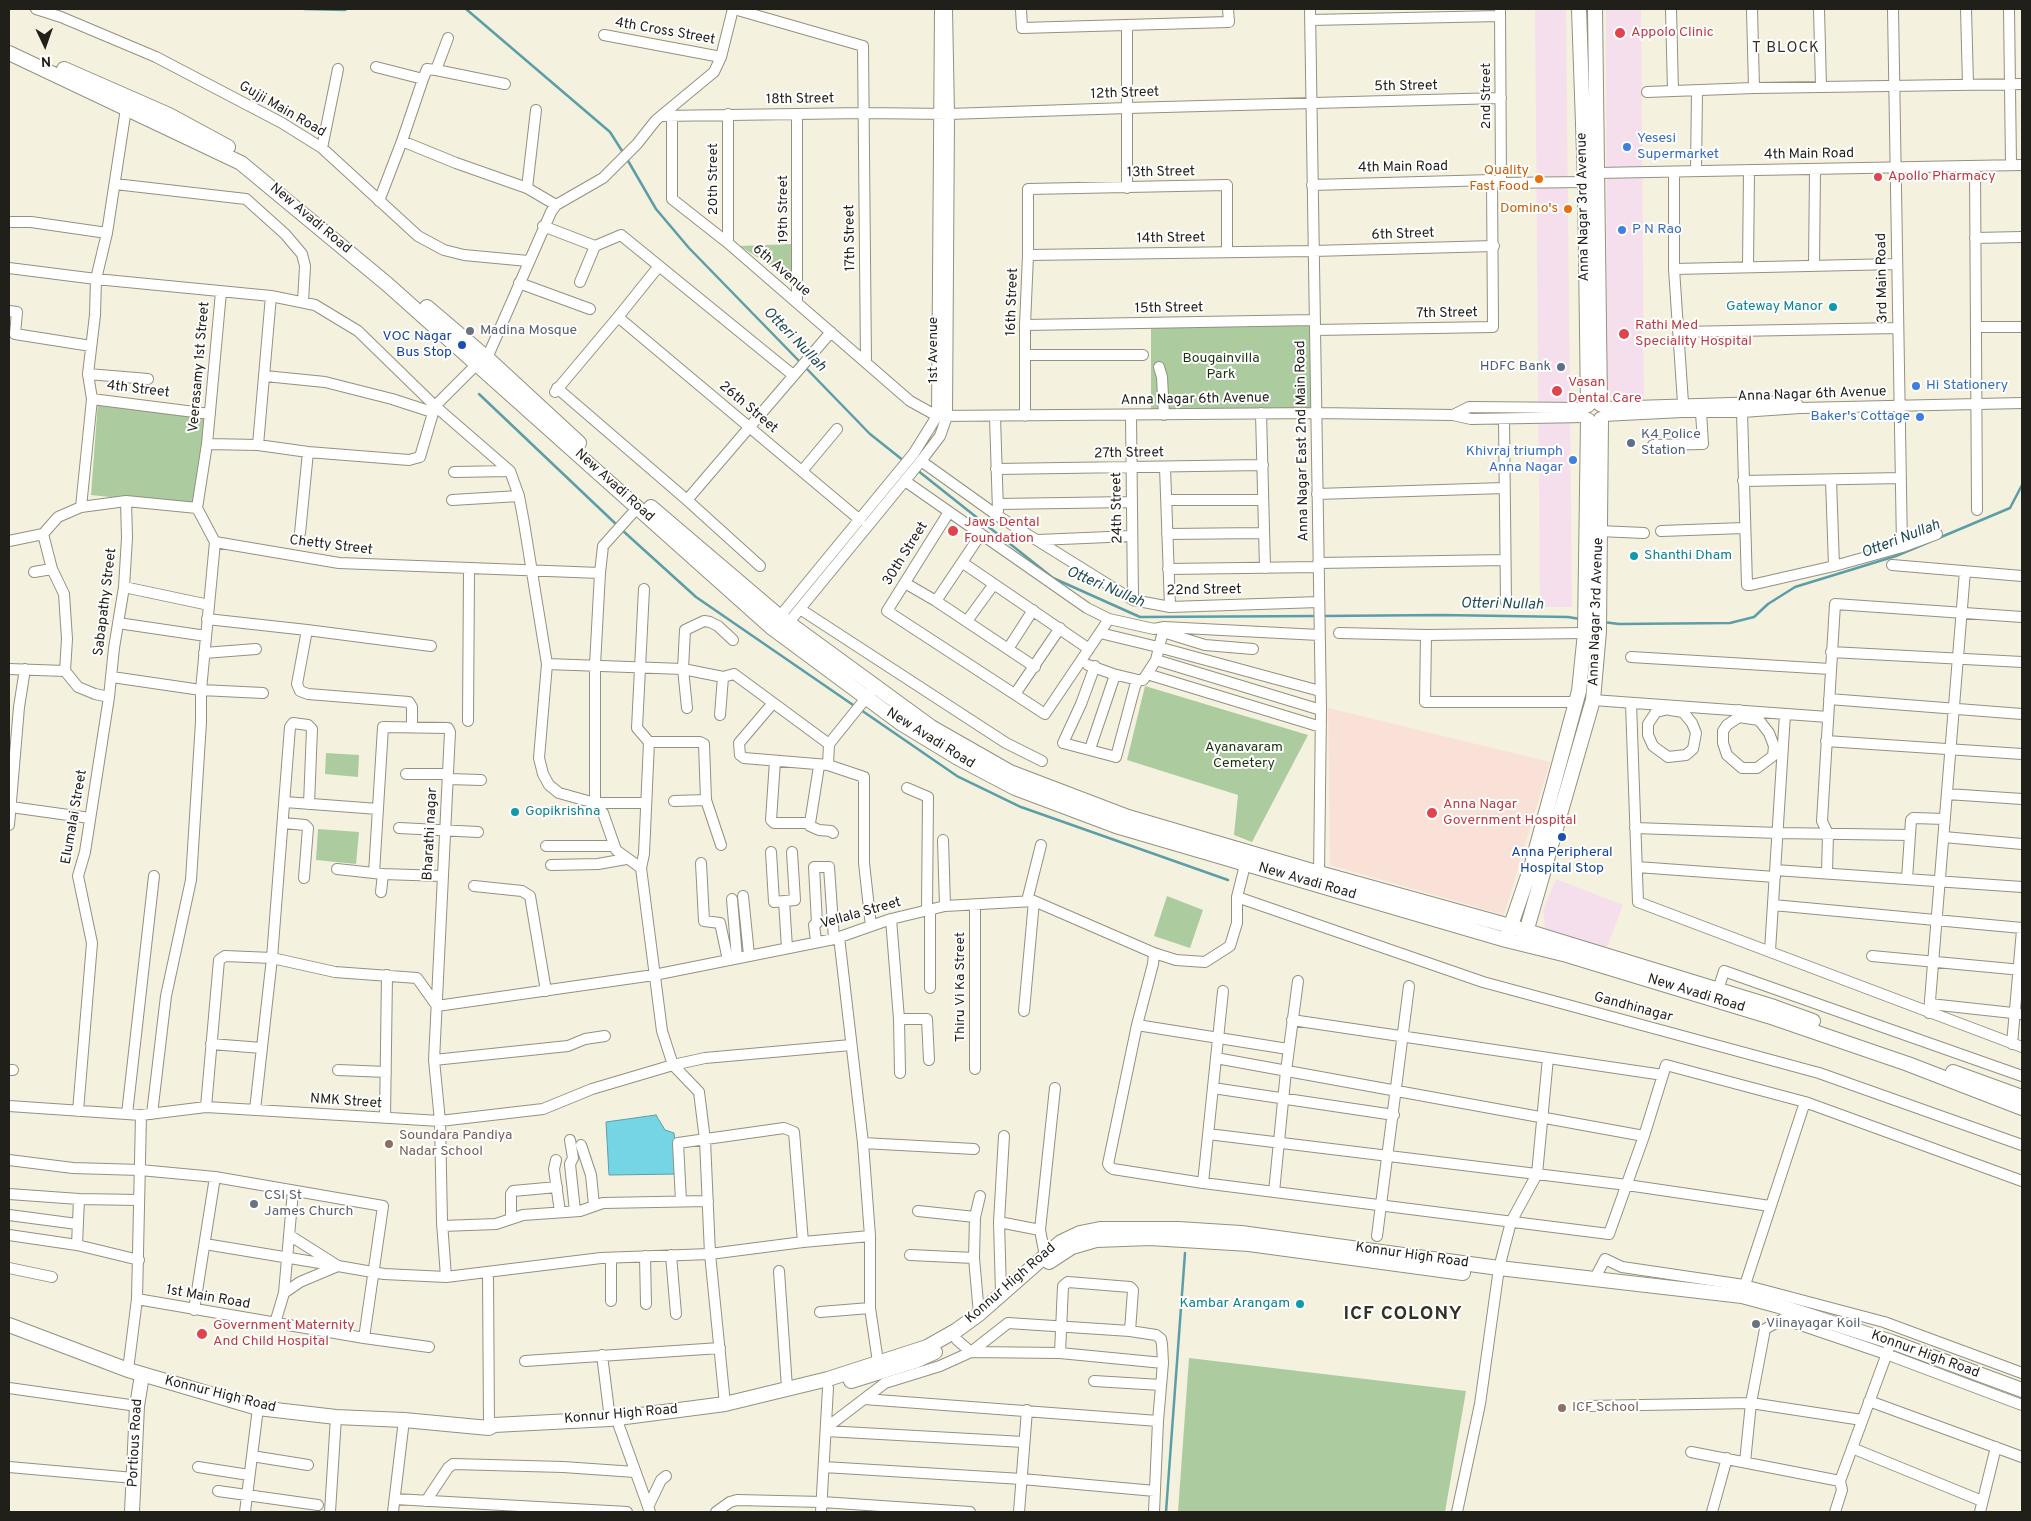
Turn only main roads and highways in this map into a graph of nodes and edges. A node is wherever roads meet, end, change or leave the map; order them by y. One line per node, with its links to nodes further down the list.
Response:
1 (1579, 9): 7 (main road, Anna Nagar 3rd Avenue)
2 (1594, 9): 7 (main road, Anna Nagar 3rd Avenue)
3 (9, 45): 5 (main road, New Avadi Road)
4 (9, 53): 5 (main road, New Avadi Road)
5 (127, 103): 6 (main road, New Avadi Road)
6 (482, 361): 9 (main road, New Avadi Road); 9 (main road, New Avadi Road)
7 (1594, 412): 8 (main road, Anna Nagar 3rd Avenue); 8 (main road, Anna Nagar 3rd Avenue)
8 (1591, 623): 11 (main road, Anna Nagar 3rd Avenue); 11 (main road, Anna Nagar 3rd Avenue)
9 (780, 625): 10 (main road, New Avadi Road); 10 (main road, New Avadi Road)
10 (1247, 858): 12 (main road, New Avadi Road); 14 (main road, New Avadi Road)
11 (1539, 862): 12 (main road, Anna Nagar 3rd Avenue); 13 (main road, Anna Nagar 3rd Avenue)
12 (1510, 926): 13 (main road, New Avadi Road); 14 (main road, Anna Nagar 3rd Avenue)
13 (1525, 938): 14 (main road, New Avadi Road); 15 (main road, New Avadi Road); 16 (main road, New Avadi Road)
14 (1506, 940)
15 (2022, 1097)
16 (2022, 1108)
17 (1498, 1272): 19 (main road); 19 (main road, Konnur High Road); 23 (main road); 23 (main road, Konnur High Road)
18 (9, 1325): 20 (main road, Konnur High Road)
19 (1889, 1349): 21 (main road, Konnur High Road); 22 (main road)
20 (142, 1375): 23 (main road, Konnur High Road); 24 (main road, Portious Road)
21 (2022, 1390)
22 (2022, 1398)
23 (614, 1422)
24 (132, 1512)

